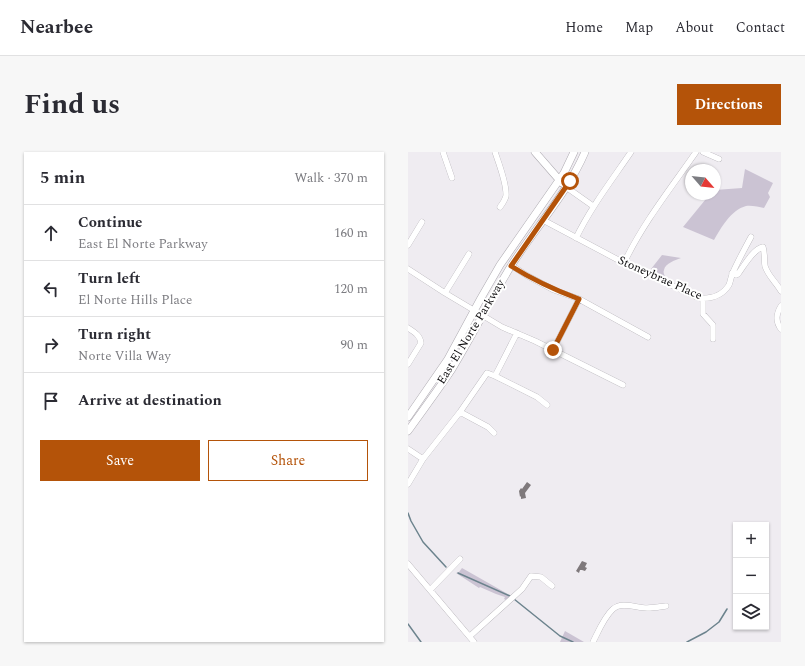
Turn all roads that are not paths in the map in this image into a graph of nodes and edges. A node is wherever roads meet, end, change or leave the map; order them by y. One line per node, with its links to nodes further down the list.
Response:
1 (443, 152): 10 (street)
2 (495, 152): 14 (street)
3 (535, 152): 11 (main road)
4 (574, 152): 11 (main road, East El Norte Parkway)
5 (585, 152): 12 (main road, East El Norte Parkway)
6 (631, 152): 13 (street)
7 (696, 152): 21 (street)
8 (703, 152): 9 (street)
9 (719, 159)
10 (452, 178)
11 (559, 180): 12 (main road); 30 (main road, East El Norte Parkway)
12 (566, 187): 13 (street); 15 (main road, East El Norte Parkway)
13 (593, 206): 18 (street)
14 (500, 207)
15 (543, 220): 18 (street, Stoneybrae Place); 22 (main road, East El Norte Parkway)
16 (422, 222): 19 (street)
17 (751, 237): 24 (street, Stoneybrae Place)
18 (576, 238): 21 (street, Stoneybrae Place)
19 (408, 245)
20 (470, 254): 26 (street)
21 (624, 263): 27 (street, Stoneybrae Place)
22 (511, 266): 28 (street); 31 (main road, East El Norte Parkway)
23 (408, 269): 26 (street)
24 (732, 273): 25 (street); 27 (street, Stoneybrae Place)
25 (781, 291)
26 (445, 293): 30 (street)
27 (703, 298): 36 (street)
28 (579, 299): 35 (street); 37 (street)
29 (781, 306): 33 (street)
30 (475, 310): 31 (street); 43 (main road, East El Norte Parkway)
31 (482, 315): 34 (street); 44 (main road, East El Norte Parkway)
32 (408, 328): 38 (street)
33 (781, 329)
34 (517, 333): 37 (street); 39 (street)
35 (648, 337)
36 (713, 339)
37 (553, 350): 40 (street)
38 (408, 364)
39 (495, 376): 41 (street); 42 (street)
40 (623, 385)
41 (547, 405)
42 (460, 412): 45 (street); 47 (street)
43 (408, 417)
44 (408, 431)
45 (494, 433)
46 (408, 449): 47 (street)
47 (423, 459): 48 (street)
48 (408, 484)
49 (460, 559): 52 (street)
50 (408, 564): 52 (street)
51 (552, 586): 54 (street)
52 (430, 590): 54 (street)
53 (666, 606): 56 (street)
54 (470, 636): 55 (street)
55 (474, 642)
56 (593, 642)

